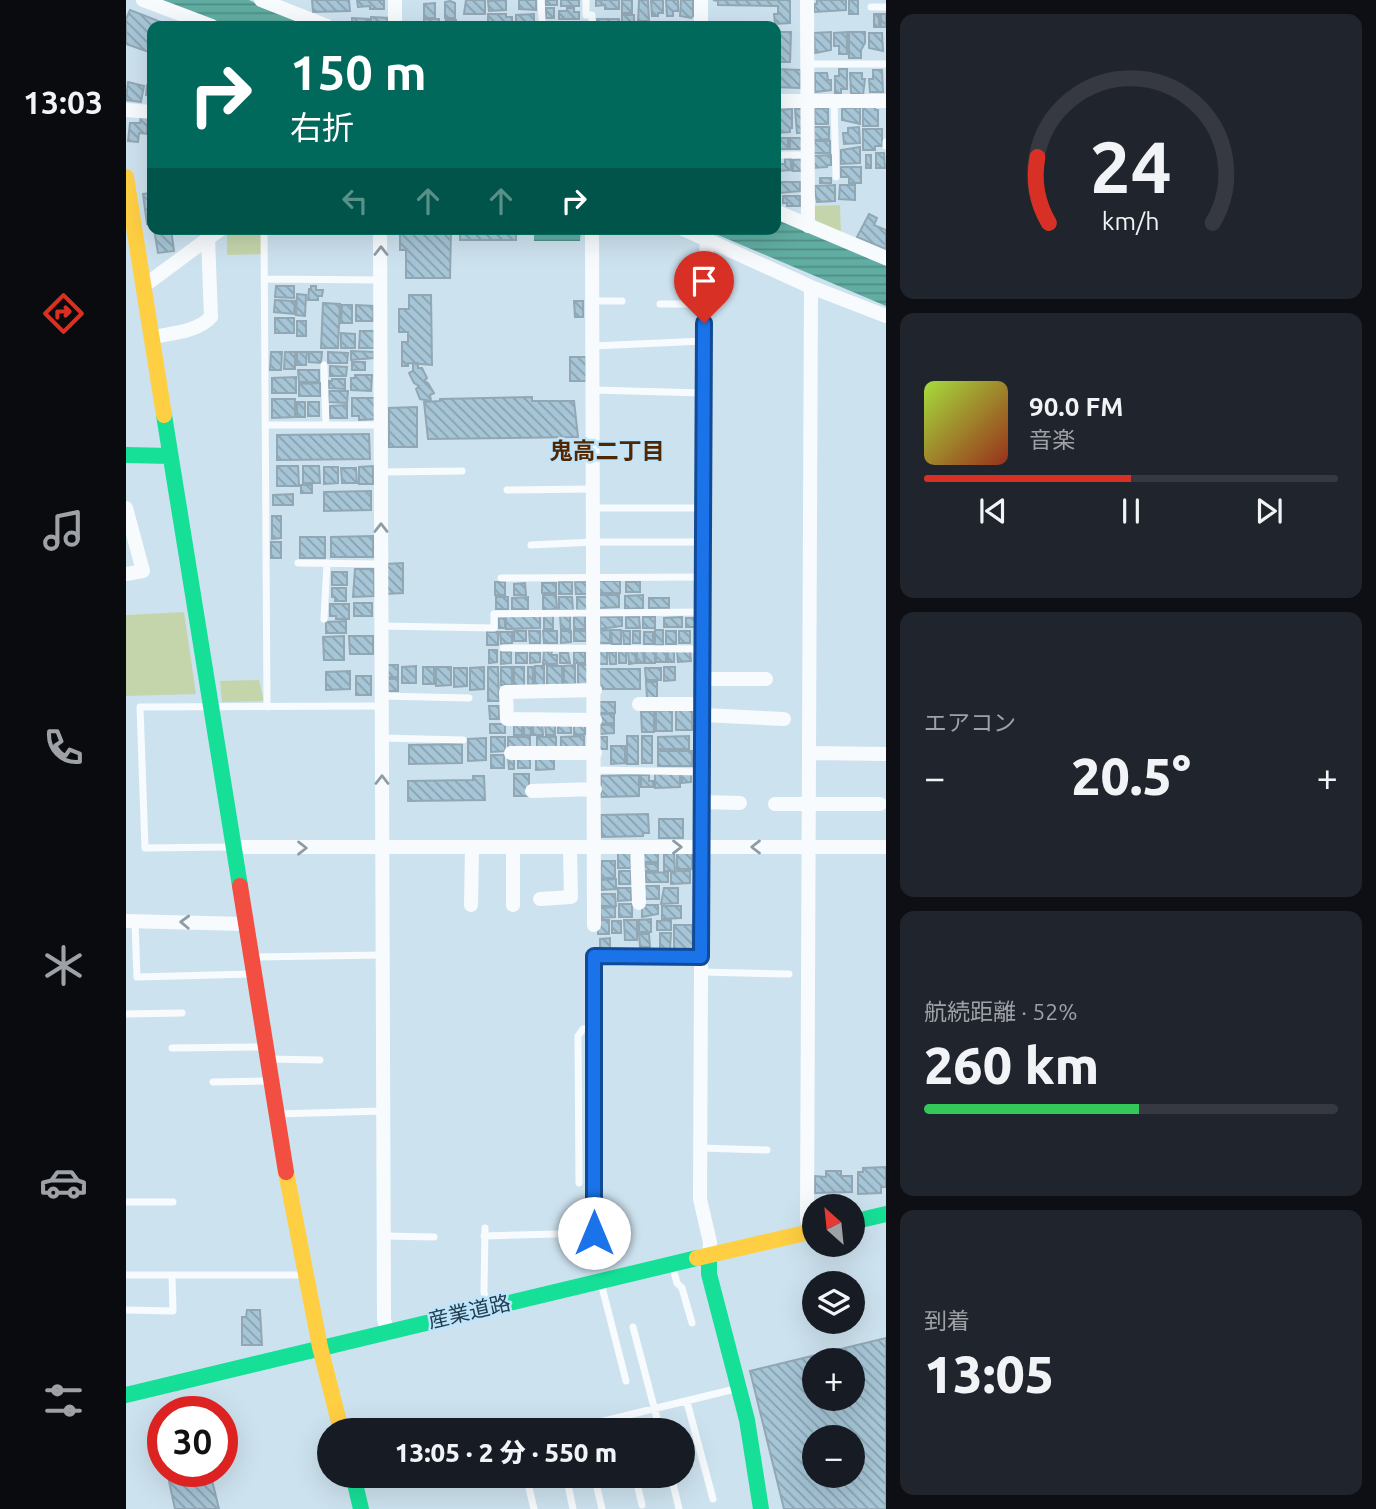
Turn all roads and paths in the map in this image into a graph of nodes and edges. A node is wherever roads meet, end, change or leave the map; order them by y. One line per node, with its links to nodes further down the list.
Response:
1 (143, 0): 11 (street)
2 (261, 0): 12 (street)
3 (395, 0): 13 (street)
4 (541, 0): 10 (lane)
5 (586, 0): 14 (lane)
6 (701, 0): 15 (street)
7 (807, 0): 16 (street)
8 (871, 7): 9 (lane)
9 (886, 7)
10 (542, 19)
11 (199, 21)
12 (314, 21)
13 (395, 21)
14 (592, 21)
15 (701, 21)
16 (807, 64): 17 (lane); 19 (street)
17 (886, 65)
18 (781, 101): 19 (street)
19 (808, 101): 20 (street); 25 (street)
20 (834, 101): 21 (street); 27 (lane)
21 (886, 101)
22 (126, 110): 23 (street)
23 (147, 112)
24 (781, 155): 25 (lane)
25 (808, 155): 29 (street)
26 (126, 177): 40 (street)
27 (836, 177)
28 (781, 214): 29 (street)
29 (808, 226): 37 (street)
30 (212, 235): 35 (street)
31 (264, 235): 38 (lane)
32 (380, 235): 39 (street, one-way to 32)
33 (592, 235): 42 (street)
34 (699, 235): 36 (street)
35 (208, 238): 40 (street); 47 (street)
36 (707, 238): 41 (street); 45 (street)
37 (886, 258)
38 (265, 279): 39 (lane); 53 (lane)
39 (381, 281): 55 (street)
40 (145, 285): 47 (street)
41 (811, 287): 46 (street); 97 (street)
42 (593, 301): 43 (lane); 49 (street)
43 (622, 301)
44 (660, 304): 45 (lane)
45 (704, 304): 48 (street)
46 (886, 316)
47 (153, 337): 57 (street)
48 (704, 341): 49 (lane); 52 (street)
49 (593, 346): 51 (street)
50 (324, 365): 54 (lane)
51 (593, 390): 52 (lane); 60 (street)
52 (704, 393): 64 (street)
53 (266, 425): 54 (lane); 89 (lane)
54 (326, 425): 55 (lane)
55 (381, 425): 59 (street)
56 (126, 455): 57 (street)
57 (170, 456): 88 (street)
58 (462, 471): 59 (lane)
59 (381, 472): 70 (street, one-way to 59)
60 (594, 489): 61 (lane); 63 (street)
61 (506, 490)
62 (126, 508): 71 (street)
63 (594, 508): 64 (lane); 65 (street)
64 (703, 508): 66 (street)
65 (594, 542): 66 (lane); 67 (lane); 74 (street)
66 (703, 542): 72 (street)
67 (531, 545)
68 (298, 563): 69 (lane)
69 (327, 563): 70 (lane); 77 (lane)
70 (382, 564): 78 (street)
71 (126, 574)
72 (703, 577): 74 (lane); 76 (street)
73 (501, 578): 74 (lane)
74 (594, 578): 75 (street)
75 (594, 611): 76 (lane); 78 (lane); 79 (street)
76 (703, 612): 81 (street)
77 (324, 619)
78 (382, 625): 86 (street)
79 (594, 647): 80 (lane); 81 (lane); 84 (street)
80 (503, 648)
81 (703, 649): 83 (street)
82 (766, 678): 83 (street)
83 (703, 679): 90 (street)
84 (595, 690): 92 (street); 92 (street)
85 (469, 698): 86 (lane)
86 (382, 701): 89 (lane); 93 (street)
87 (639, 704): 90 (street)
88 (211, 706): 89 (lane); 108 (street); 108 (lane)
89 (267, 707)
90 (703, 710): 91 (street); 100 (street)
91 (784, 719)
92 (595, 720): 96 (street)
93 (382, 738): 94 (lane); 112 (street, one-way to 93)
94 (463, 740)
95 (511, 753): 96 (street)
96 (595, 753): 99 (street)
97 (810, 753): 98 (street); 106 (street)
98 (886, 754)
99 (595, 770): 100 (lane); 101 (street)
100 (702, 772): 103 (street)
101 (595, 789): 102 (street); 115 (street)
102 (533, 791)
103 (702, 802): 104 (street); 116 (street)
104 (740, 803)
105 (775, 804): 106 (street)
106 (810, 804): 107 (street); 117 (street)
107 (880, 804)
108 (234, 847): 112 (street, one-way to 112); 123 (street)
109 (513, 847): 113 (street); 114 (street); 121 (street)
110 (637, 847): 115 (street); 116 (street, one-way to 116); 119 (street)
111 (886, 847): 117 (street)
112 (382, 848): 113 (street); 125 (street)
113 (472, 848): 120 (street)
114 (570, 848): 115 (street); 118 (street)
115 (596, 848): 124 (street)
116 (702, 848): 117 (street, one-way to 116); 127 (street)
117 (810, 848): 144 (street)
118 (540, 899)
119 (639, 903)
120 (471, 905)
121 (513, 905)
122 (131, 921): 123 (street, one-way to 122); 129 (lane)
123 (244, 924): 126 (street)
124 (594, 925)
125 (383, 955): 126 (lane); 139 (street)
126 (250, 957): 129 (street)
127 (701, 957): 128 (street); 133 (street)
128 (701, 972): 130 (lane); 141 (street)
129 (253, 974): 135 (street)
130 (789, 974)
131 (182, 1013): 132 (lane)
132 (126, 1014)
133 (593, 1028): 143 (lane); 149 (street)
134 (172, 1048): 135 (lane)
135 (266, 1053): 136 (lane); 137 (street)
136 (320, 1060)
137 (271, 1081): 138 (lane); 140 (street)
138 (213, 1082)
139 (383, 1111): 140 (lane); 151 (street)
140 (276, 1114): 157 (street)
141 (700, 1148): 142 (lane); 153 (street)
142 (767, 1150)
143 (579, 1183)
144 (807, 1194)
145 (126, 1202): 146 (lane)
146 (173, 1202)
147 (886, 1214): 148 (street)
148 (865, 1219)
149 (594, 1233): 158 (path); 159 (lane)
150 (802, 1233): 153 (street, 産業道路)
151 (384, 1236): 152 (lane); 163 (street)
152 (434, 1237)
153 (709, 1256): 154 (street, 産業道路); 166 (street)
154 (672, 1264): 158 (street, 産業道路); 161 (lane)
155 (126, 1275): 156 (lane)
156 (172, 1275): 157 (lane); 160 (lane)
157 (305, 1275): 164 (street)
158 (597, 1275): 159 (street, 産業道路); 165 (lane)
159 (487, 1307): 163 (street, 産業道路)
160 (126, 1310)
161 (692, 1323)
162 (633, 1327): 169 (lane)
163 (387, 1331): 164 (street, 産業道路)
164 (320, 1347): 167 (street, 産業道路); 170 (street)
165 (626, 1381)
166 (740, 1388): 168 (lane); 181 (street)
167 (126, 1395)
168 (687, 1402): 169 (lane); 179 (lane)
169 (655, 1409): 171 (lane); 172 (lane)
170 (338, 1418)
171 (620, 1418)
172 (657, 1418)
173 (356, 1488): 182 (street)
174 (529, 1488): 183 (lane)
175 (569, 1488): 184 (lane)
176 (597, 1488): 185 (lane)
177 (638, 1488): 180 (lane)
178 (674, 1488): 186 (lane)
179 (713, 1499)
180 (642, 1505)
181 (758, 1508)
182 (361, 1509)
183 (534, 1509)
184 (573, 1509)
185 (602, 1509)
186 (679, 1509)

